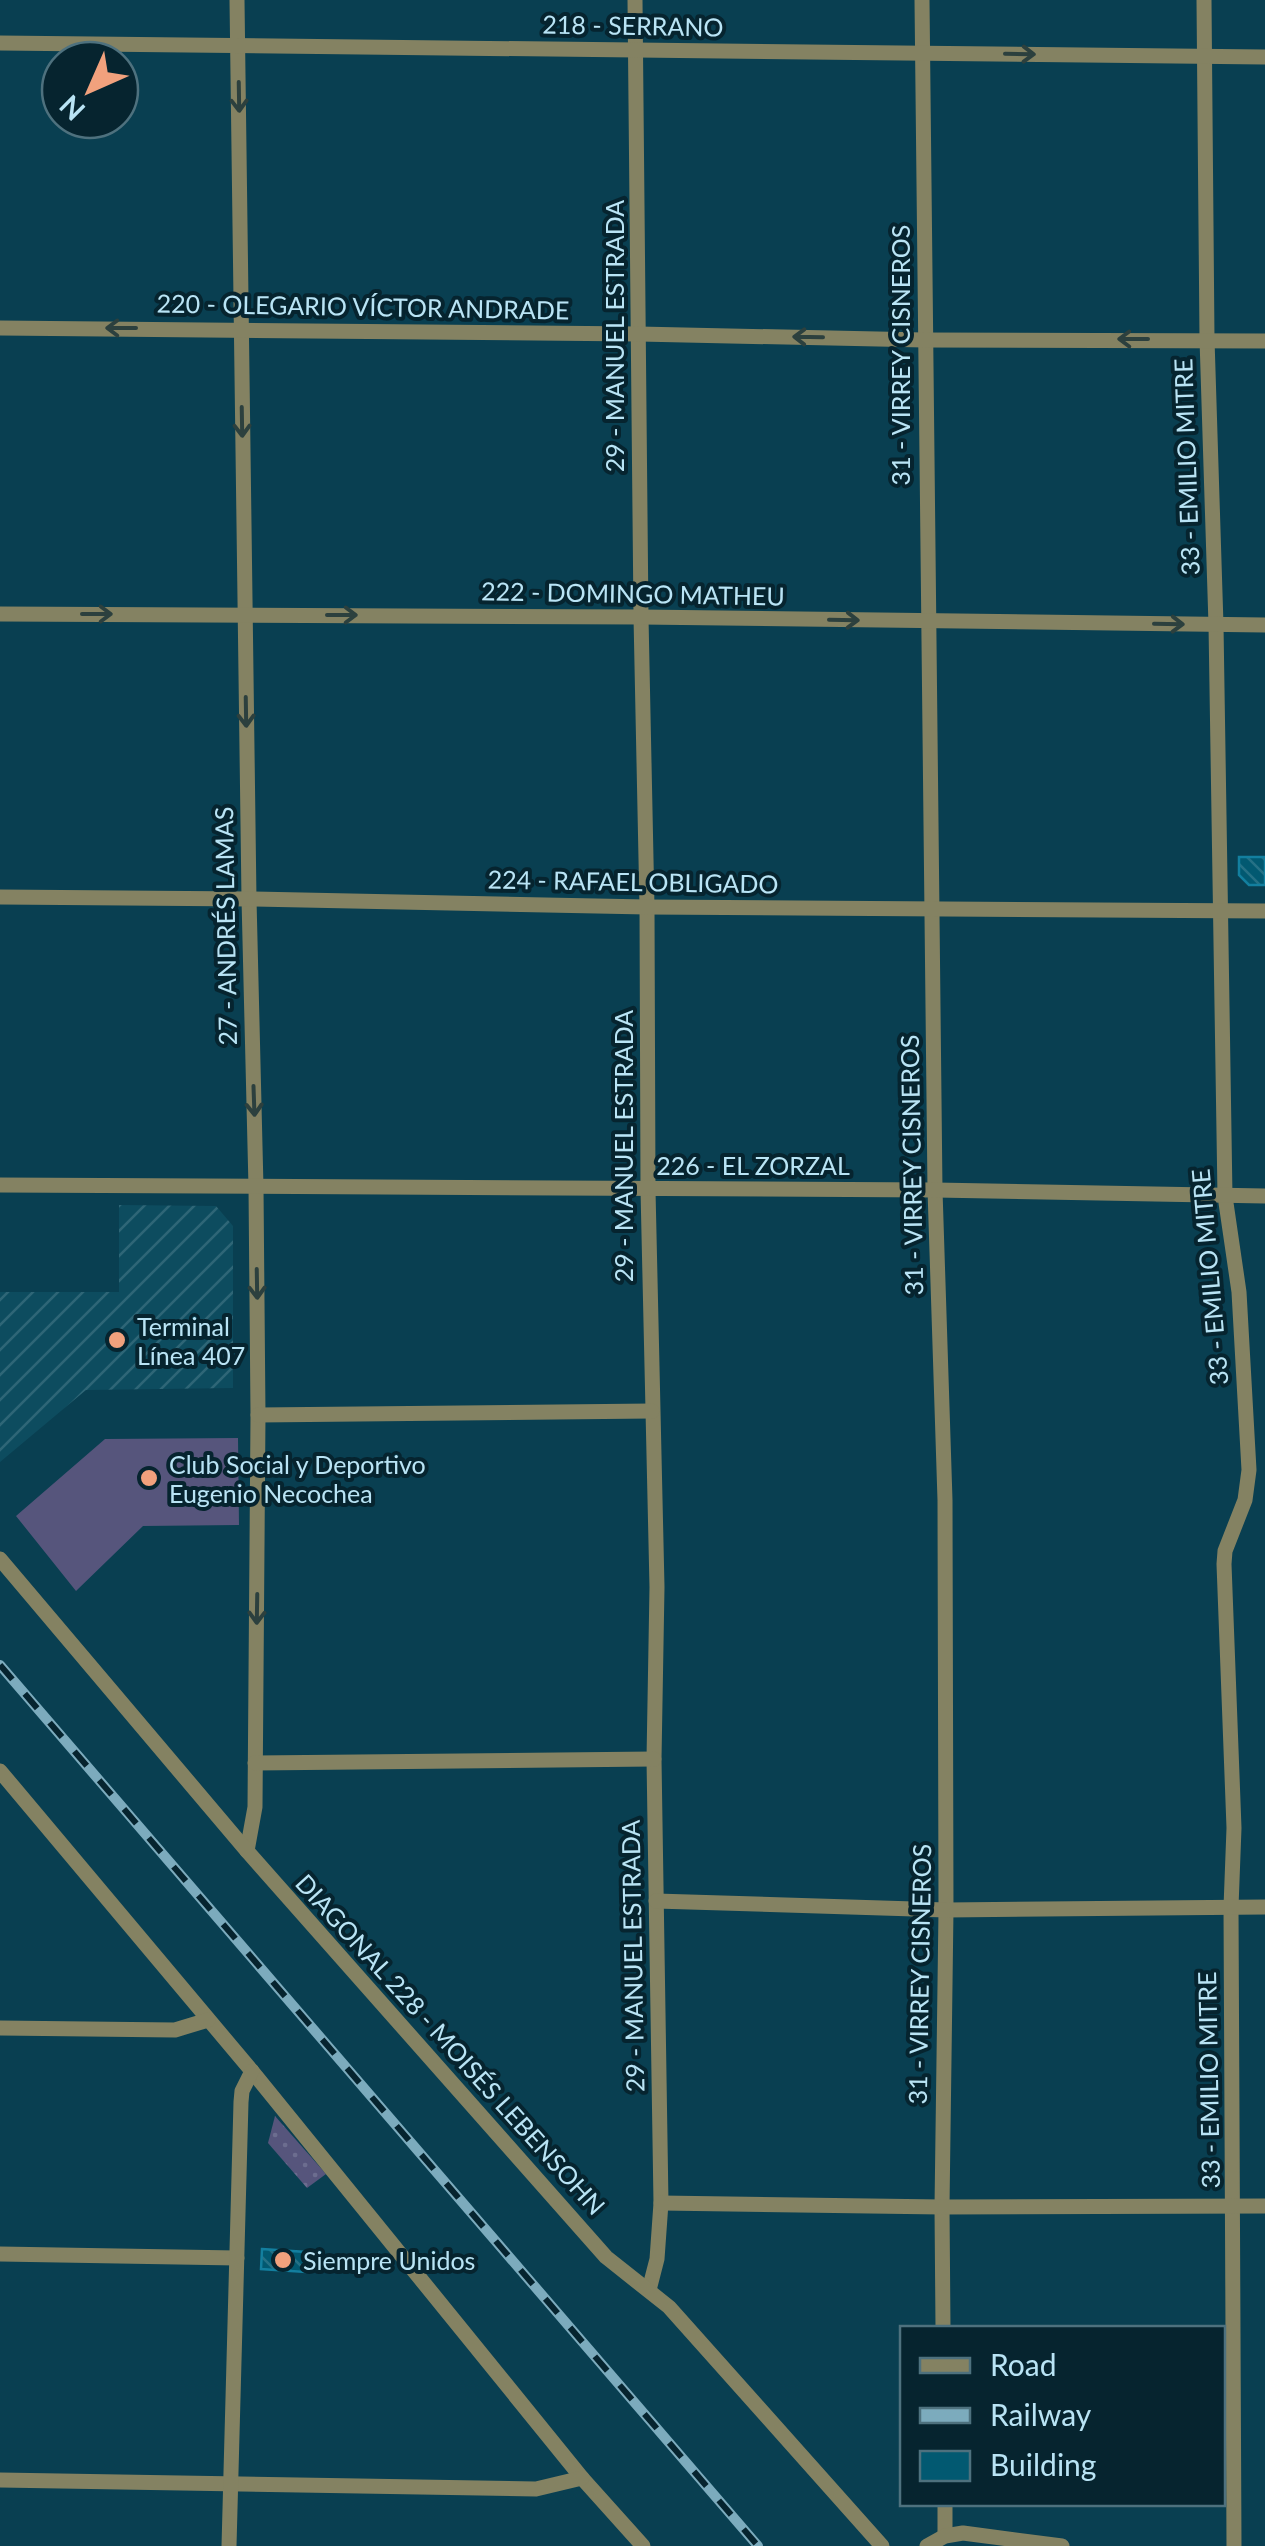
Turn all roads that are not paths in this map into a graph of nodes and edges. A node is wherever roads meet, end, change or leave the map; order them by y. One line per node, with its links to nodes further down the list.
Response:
1 (237, 0): 6 (street, 27 - ANDRÉS LAMAS)
2 (635, 0): 7 (street, 29 - MANUEL ESTRADA)
3 (922, 0): 8 (street, 31 - VIRREY CISNEROS)
4 (1204, 0): 9 (street, 33 - EMILIO MITRE)
5 (0, 43): 6 (street, 218 - SERRANO)
6 (238, 46): 7 (street, 218 - SERRANO); 12 (street, 27 - ANDRÉS LAMAS, one-way to 12)
7 (636, 50): 8 (street, 218 - SERRANO); 13 (street, 29 - MANUEL ESTRADA)
8 (923, 52): 9 (street, 218 - SERRANO, one-way to 9); 15 (street, 31 - VIRREY CISNEROS)
9 (1205, 58): 10 (street, 218 - SERRANO); 14 (street, 33 - EMILIO MITRE)
10 (1265, 58)
11 (0, 328): 12 (street, 220 - OLEGARIO VÍCTOR ANDRADE, one-way to 11)
12 (241, 329): 13 (street, 220 - OLEGARIO VÍCTOR ANDRADE); 18 (street, 27 - ANDRÉS LAMAS, one-way to 18)
13 (639, 334): 15 (street, 220 - OLEGARIO VÍCTOR ANDRADE, one-way to 13); 19 (street, 29 - MANUEL ESTRADA)
14 (1207, 339): 15 (street, 220 - OLEGARIO VÍCTOR ANDRADE, one-way to 15); 16 (street, 220 - OLEGARIO VÍCTOR ANDRADE); 21 (street, 33 - EMILIO MITRE)
15 (924, 340): 20 (street, 31 - VIRREY CISNEROS)
16 (1265, 341)
17 (0, 614): 18 (street, 222 - DOMINGO MATHEU, one-way to 18)
18 (244, 614): 19 (street, 222 - DOMINGO MATHEU, one-way to 19); 24 (street, 27 - ANDRÉS LAMAS, one-way to 24)
19 (641, 618): 20 (street, 222 - DOMINGO MATHEU, one-way to 20); 25 (street, 29 - MANUEL ESTRADA)
20 (927, 621): 21 (street, 222 - DOMINGO MATHEU, one-way to 21); 26 (street, 31 - VIRREY CISNEROS)
21 (1216, 624): 22 (street, 222 - DOMINGO MATHEU); 27 (street, 33 - EMILIO MITRE)
22 (1265, 625)
23 (0, 898): 24 (street, 224 - RAFAEL OBLIGADO)
24 (249, 899): 25 (street, 224 - RAFAEL OBLIGADO); 30 (street, 27 - ANDRÉS LAMAS, one-way to 30)
25 (647, 907): 26 (street, 224 - RAFAEL OBLIGADO); 31 (street, 29 - MANUEL ESTRADA)
26 (933, 908): 27 (street, 224 - RAFAEL OBLIGADO); 32 (street, 31 - VIRREY CISNEROS)
27 (1219, 910): 28 (street, 224 - RAFAEL OBLIGADO); 33 (street, 33 - EMILIO MITRE)
28 (1265, 911)
29 (0, 1185): 30 (street, 226 - EL ZORZAL)
30 (256, 1186): 31 (street, 226 - EL ZORZAL); 36 (street, 27 - ANDRÉS LAMAS, one-way to 36)
31 (648, 1190): 32 (street, 226 - EL ZORZAL); 35 (street, 29 - MANUEL ESTRADA)
32 (935, 1190): 33 (street, 226 - EL ZORZAL); 45 (street, 31 - VIRREY CISNEROS)
33 (1225, 1196): 34 (street, 226 - EL ZORZAL); 43 (street, 33 - EMILIO MITRE)
34 (1265, 1196)
35 (652, 1411): 36 (street); 38 (street, 29 - MANUEL ESTRADA)
36 (258, 1414): 39 (street, 27 - ANDRÉS LAMAS, one-way to 39)
37 (0, 1559): 41 (street, DIAGONAL 228 - MOISÉS LEBENSOHN)
38 (654, 1759): 39 (street); 42 (street, 29 - MANUEL ESTRADA)
39 (255, 1763): 41 (street, 27 - ANDRÉS LAMAS)
40 (0, 1772): 46 (street)
41 (246, 1851): 55 (street, DIAGONAL 228 - MOISÉS LEBENSOHN)
42 (656, 1901): 45 (street); 49 (street, 29 - MANUEL ESTRADA)
43 (1231, 1907): 44 (street); 45 (street); 50 (street, 33 - EMILIO MITRE)
44 (1265, 1907)
45 (946, 1910): 51 (street, 31 - VIRREY CISNEROS)
46 (208, 2020): 47 (street); 48 (street)
47 (0, 2028)
48 (252, 2072): 54 (street); 57 (street)
49 (661, 2203): 51 (street); 55 (street, 29 - MANUEL ESTRADA)
50 (1234, 2205): 51 (street); 52 (street); 67 (street, 33 - EMILIO MITRE)
51 (942, 2206): 56 (street, 31 - VIRREY CISNEROS)
52 (1265, 2206)
53 (0, 2254): 54 (street)
54 (236, 2258): 59 (street)
55 (649, 2290): 64 (street, DIAGONAL 228 - MOISÉS LEBENSOHN)
56 (943, 2326)
57 (582, 2478): 59 (street); 63 (street)
58 (0, 2480): 59 (street)
59 (230, 2484): 62 (street)
60 (945, 2506): 61 (street)
61 (945, 2536): 65 (street); 66 (street)
62 (229, 2546)
63 (643, 2546)
64 (882, 2546)
65 (927, 2546)
66 (1062, 2546)
67 (1234, 2546)

